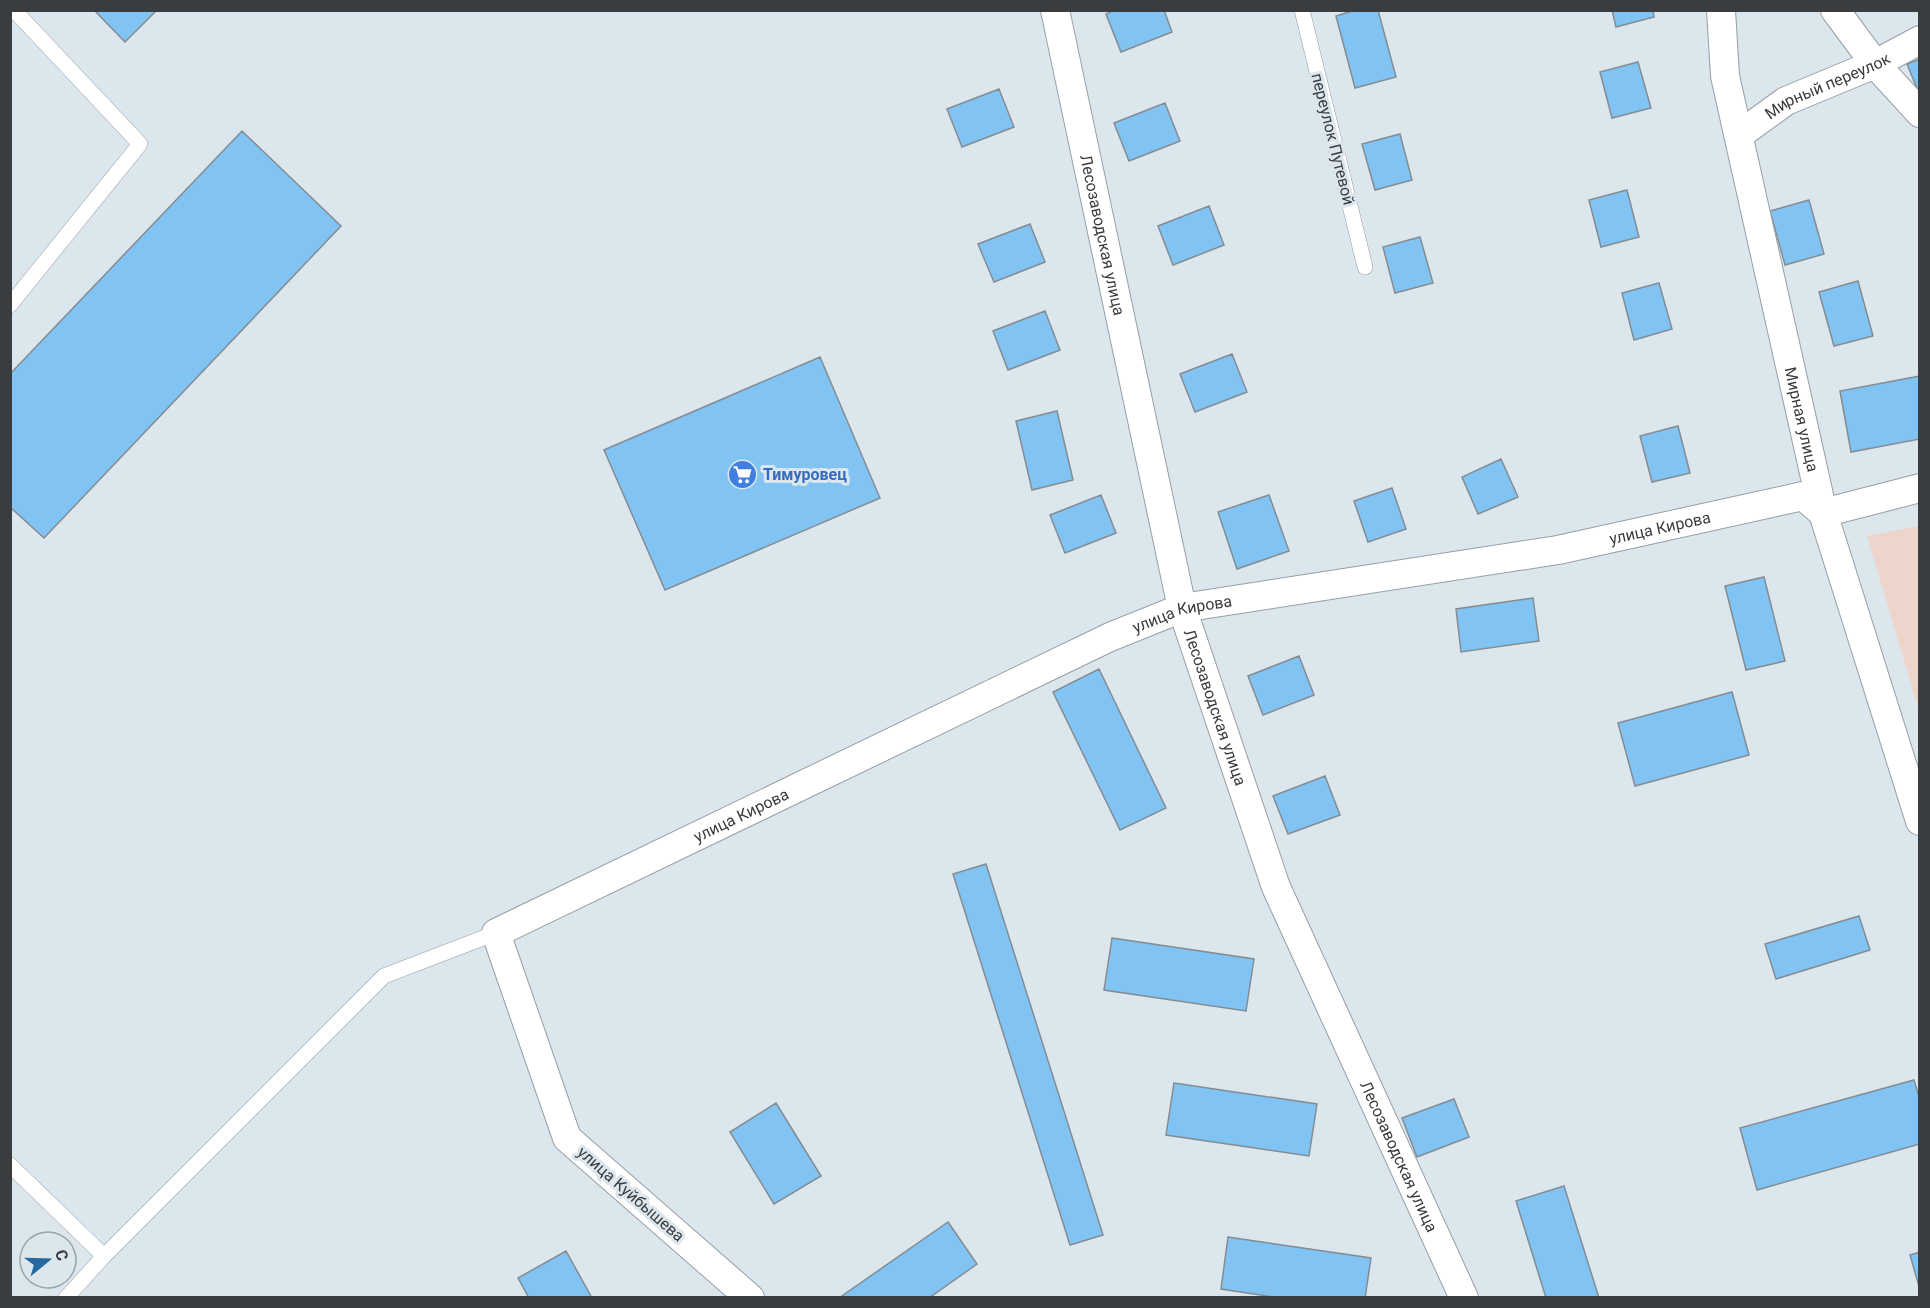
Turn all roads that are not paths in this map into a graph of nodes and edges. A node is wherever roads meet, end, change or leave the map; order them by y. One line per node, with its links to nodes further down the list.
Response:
1 (14, 10): 11 (lane)
2 (1055, 10): 14 (street, Лесозаводская улица)
3 (1302, 10): 10 (lane, переулок Путевой)
4 (1721, 10): 9 (street, Мирная улица)
5 (1834, 10): 7 (street)
6 (1920, 40): 7 (street, Мирный переулок)
7 (1875, 64): 8 (street); 9 (street, Мирный переулок)
8 (1920, 113)
9 (1739, 135): 13 (street, Мирная улица)
10 (1365, 267)
11 (10, 305)
12 (1920, 488): 13 (street)
13 (1823, 513): 14 (street, улица Кирова); 15 (street, Мирная улица)
14 (1182, 608): 16 (street, улица Кирова); 21 (street, Лесозаводская улица)
15 (1920, 821)
16 (496, 933): 18 (lane); 20 (street, улица Куйбышева)
17 (10, 1165): 18 (lane)
18 (104, 1256): 19 (lane)
19 (66, 1298)
20 (750, 1298)
21 (1464, 1298)

